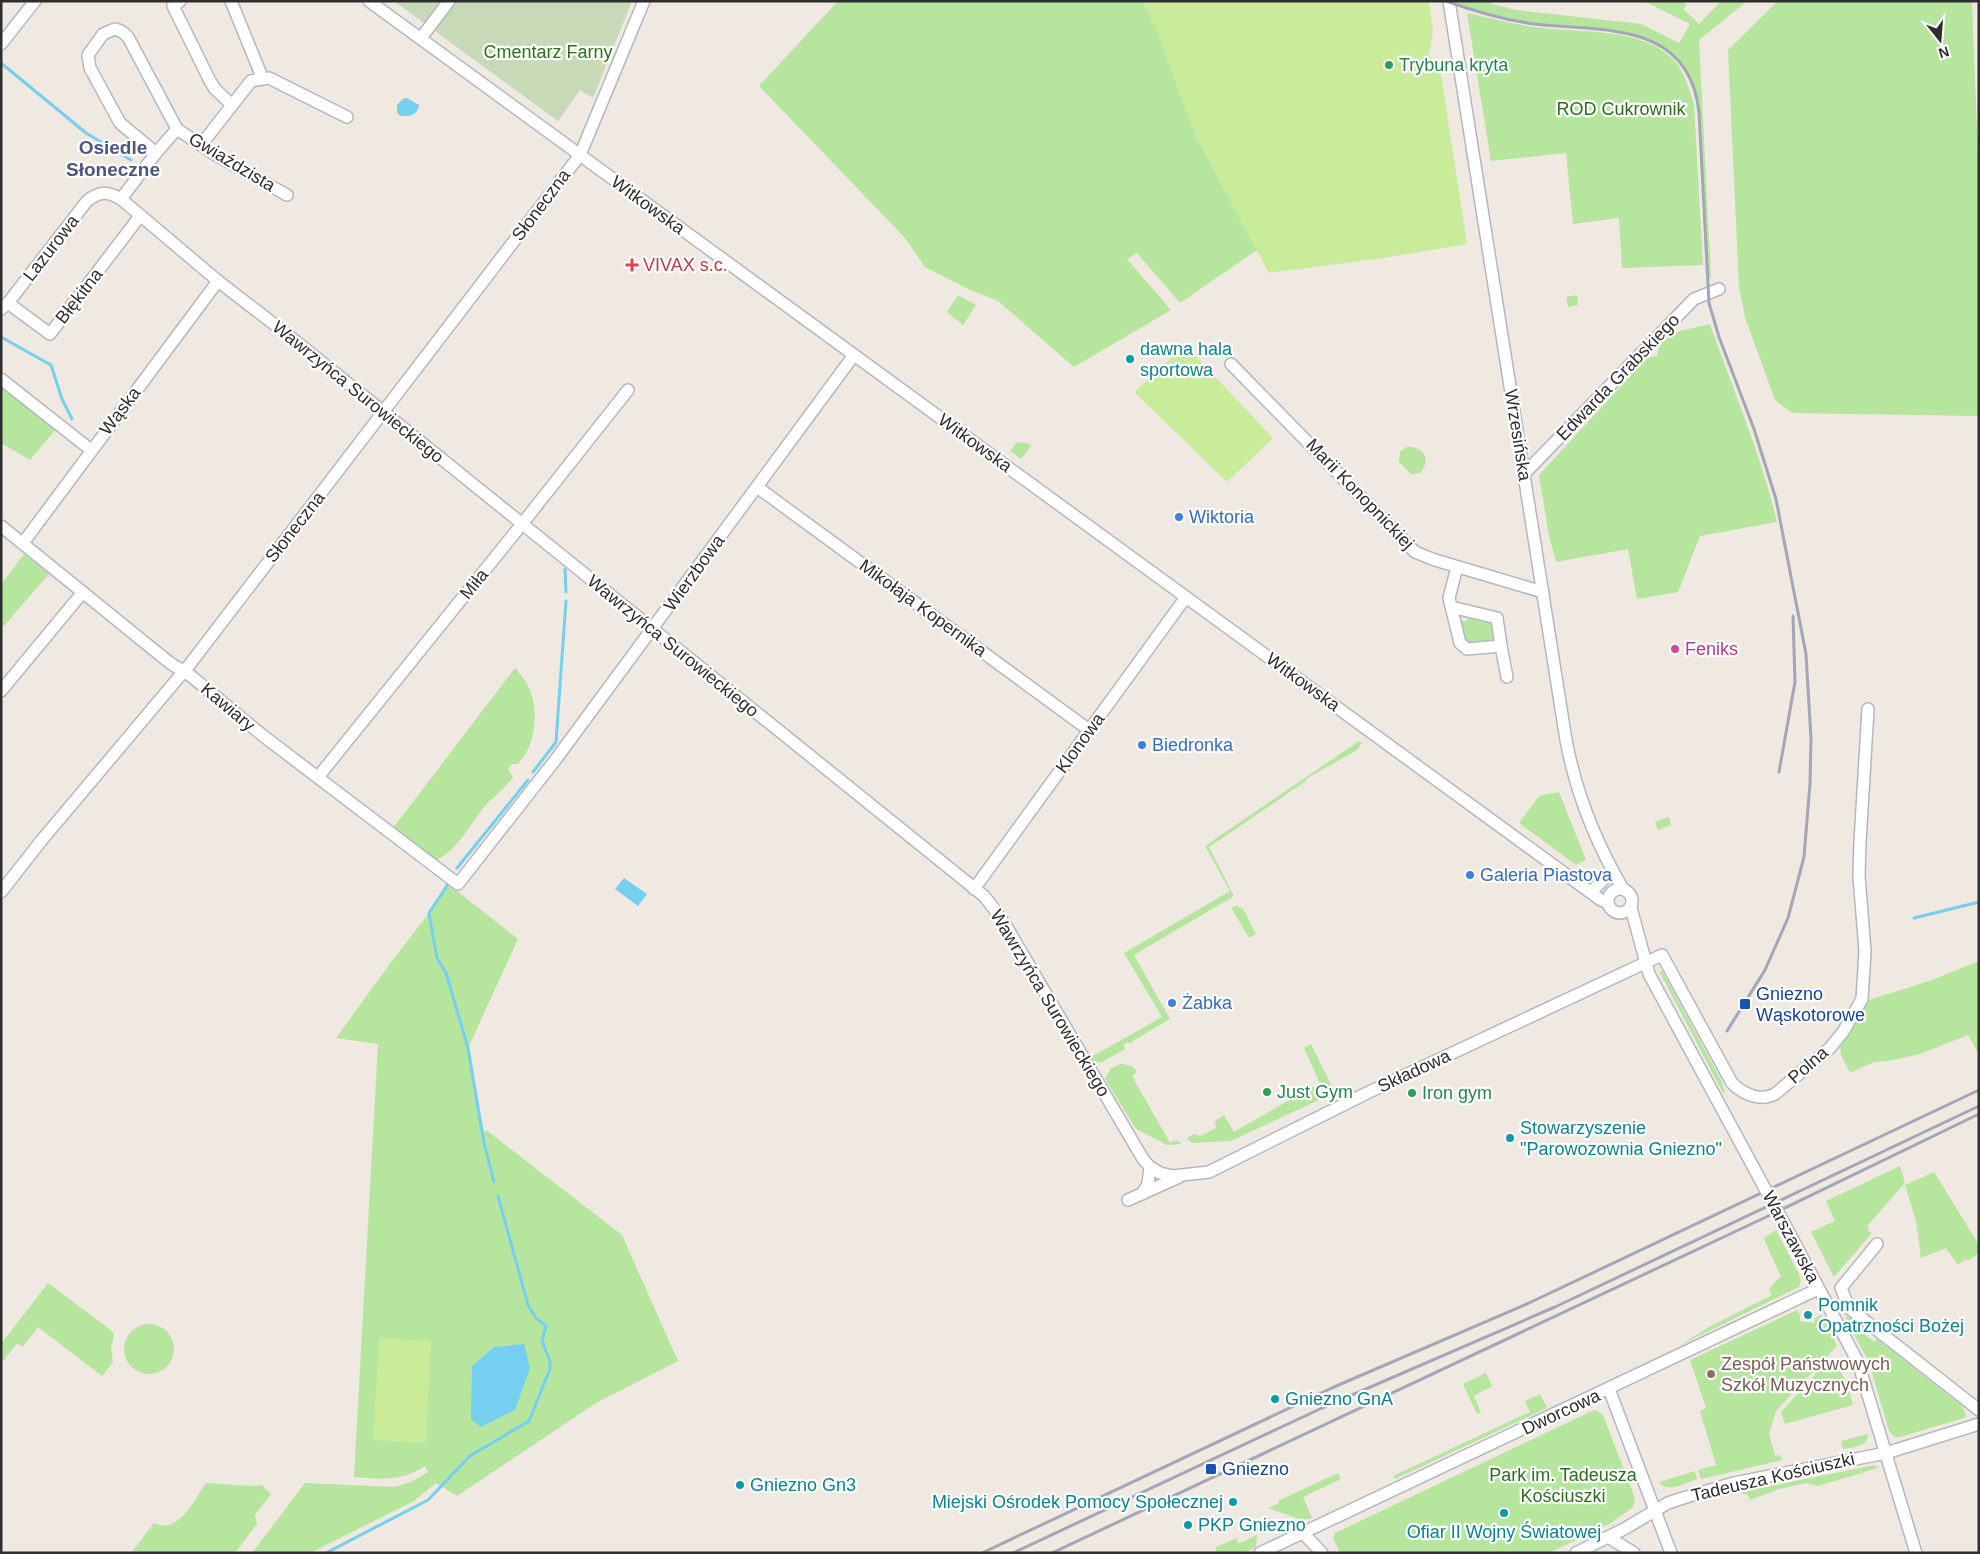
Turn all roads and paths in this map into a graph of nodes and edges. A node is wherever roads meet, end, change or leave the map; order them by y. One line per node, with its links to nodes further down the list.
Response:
1 (35, 1): 9 (street)
2 (180, 1): 11 (street)
3 (231, 1): 10 (street)
4 (369, 1): 8 (street, Witkowska)
5 (449, 1): 8 (street)
6 (644, 1): 16 (street, Słoneczna)
7 (1449, 1): 30 (street, Wrzesińska)
8 (421, 38): 16 (street, Witkowska)
9 (1, 44)
10 (261, 78): 11 (street); 12 (street)
11 (232, 105): 14 (street)
12 (347, 117)
13 (177, 128): 14 (street, Gwiaździsta); 15 (street, Gwiaździsta); 15 (street, Gwiaździsta)
14 (201, 145): 18 (street, Gwiaździsta)
15 (156, 153): 19 (street, Gwiaździsta)
16 (580, 154): 24 (street, Witkowska); 28 (street, Słoneczna)
17 (104, 192): 19 (street, Wawrzyńca Surowieckiego); 23 (street, Lazurowa)
18 (287, 195)
19 (121, 200): 20 (street, Wawrzyńca Surowieckiego)
20 (140, 216): 21 (street, Wawrzyńca Surowieckiego); 23 (street, Błękitna)
21 (218, 281): 28 (street, Wawrzyńca Surowieckiego); 29 (street, Wąska)
22 (1719, 289): 30 (street, Edwarda Grabskiego)
23 (4, 306)
24 (854, 355): 31 (street, Wierzbowa); 38 (street, Witkowska)
25 (1231, 364): 35 (street, Marii Konopnickiej)
26 (1, 379): 29 (street)
27 (628, 390): 32 (street, Miła)
28 (383, 412): 32 (street, Wawrzyńca Surowieckiego); 42 (street, Słoneczna)
29 (91, 450): 34 (street, Wąska)
30 (1524, 474): 37 (street, Wrzesińska)
31 (757, 487): 40 (street, Wierzbowa); 46 (street, Mikołaja Kopernika)
32 (522, 524): 40 (street, Wawrzyńca Surowieckiego); 47 (street, Miła)
33 (1, 526): 34 (street, Kawiary)
34 (23, 542): 36 (street, Kawiary)
35 (1457, 567): 37 (street, Marii Konopnickiej); 39 (street)
36 (83, 592): 42 (street, Kawiary); 44 (street)
37 (1542, 592): 48 (street, Wrzesińska)
38 (1186, 597): 46 (street, Klonowa); 50 (street, Witkowska)
39 (1451, 607): 41 (street); 41 (street)
40 (652, 630): 49 (street, Wierzbowa); 52 (street, Wawrzyńca Surowieckiego)
41 (1501, 646): 43 (street)
42 (183, 672): 47 (street, Kawiary); 53 (street, Słoneczna)
43 (1506, 677)
44 (1, 692)
45 (1868, 709): 56 (street, Polna)
46 (1089, 730): 52 (street, Klonowa)
47 (318, 777): 49 (street, Kawiary)
48 (1608, 868): 51 (street); 54 (street, Wrzesińska)
49 (458, 884)
50 (1582, 885): 51 (street, Witkowska); 54 (street, Witkowska)
51 (1595, 888): 54 (street, Witkowska)
52 (974, 889): 57 (street, Wawrzyńca Surowieckiego)
53 (1, 892)
54 (1615, 895): 55 (street); 55 (street, Wrzesińska)
55 (1626, 910): 56 (street, Warszawska)
56 (1645, 963): 58 (street, Składowa); 62 (street, Warszawska, bridge)
57 (1155, 1170): 58 (street, Składowa); 59 (street)
58 (1183, 1175): 59 (street, Składowa)
59 (1142, 1194): 60 (street, Składowa)
60 (1128, 1200)
61 (1877, 1244): 64 (street)
62 (1818, 1290): 63 (street, Dworcowa); 66 (street, Warszawska)
63 (1609, 1389): 67 (street); 68 (street, Dworcowa)
64 (1979, 1410)
65 (1976, 1423): 66 (street, Tadeusza Kościuszki)
66 (1886, 1453): 67 (street, Tadeusza Kościuszki); 75 (street, Warszawska)
67 (1656, 1510): 69 (street, Tadeusza Kościuszki); 74 (street)
68 (1303, 1533): 70 (street, Dworcowa); 71 (street)
69 (1608, 1537): 72 (street, Tadeusza Kościuszki); 73 (street)
70 (1260, 1553)
71 (1322, 1553)
72 (1576, 1553)
73 (1634, 1553)
74 (1671, 1553)
75 (1916, 1553)

